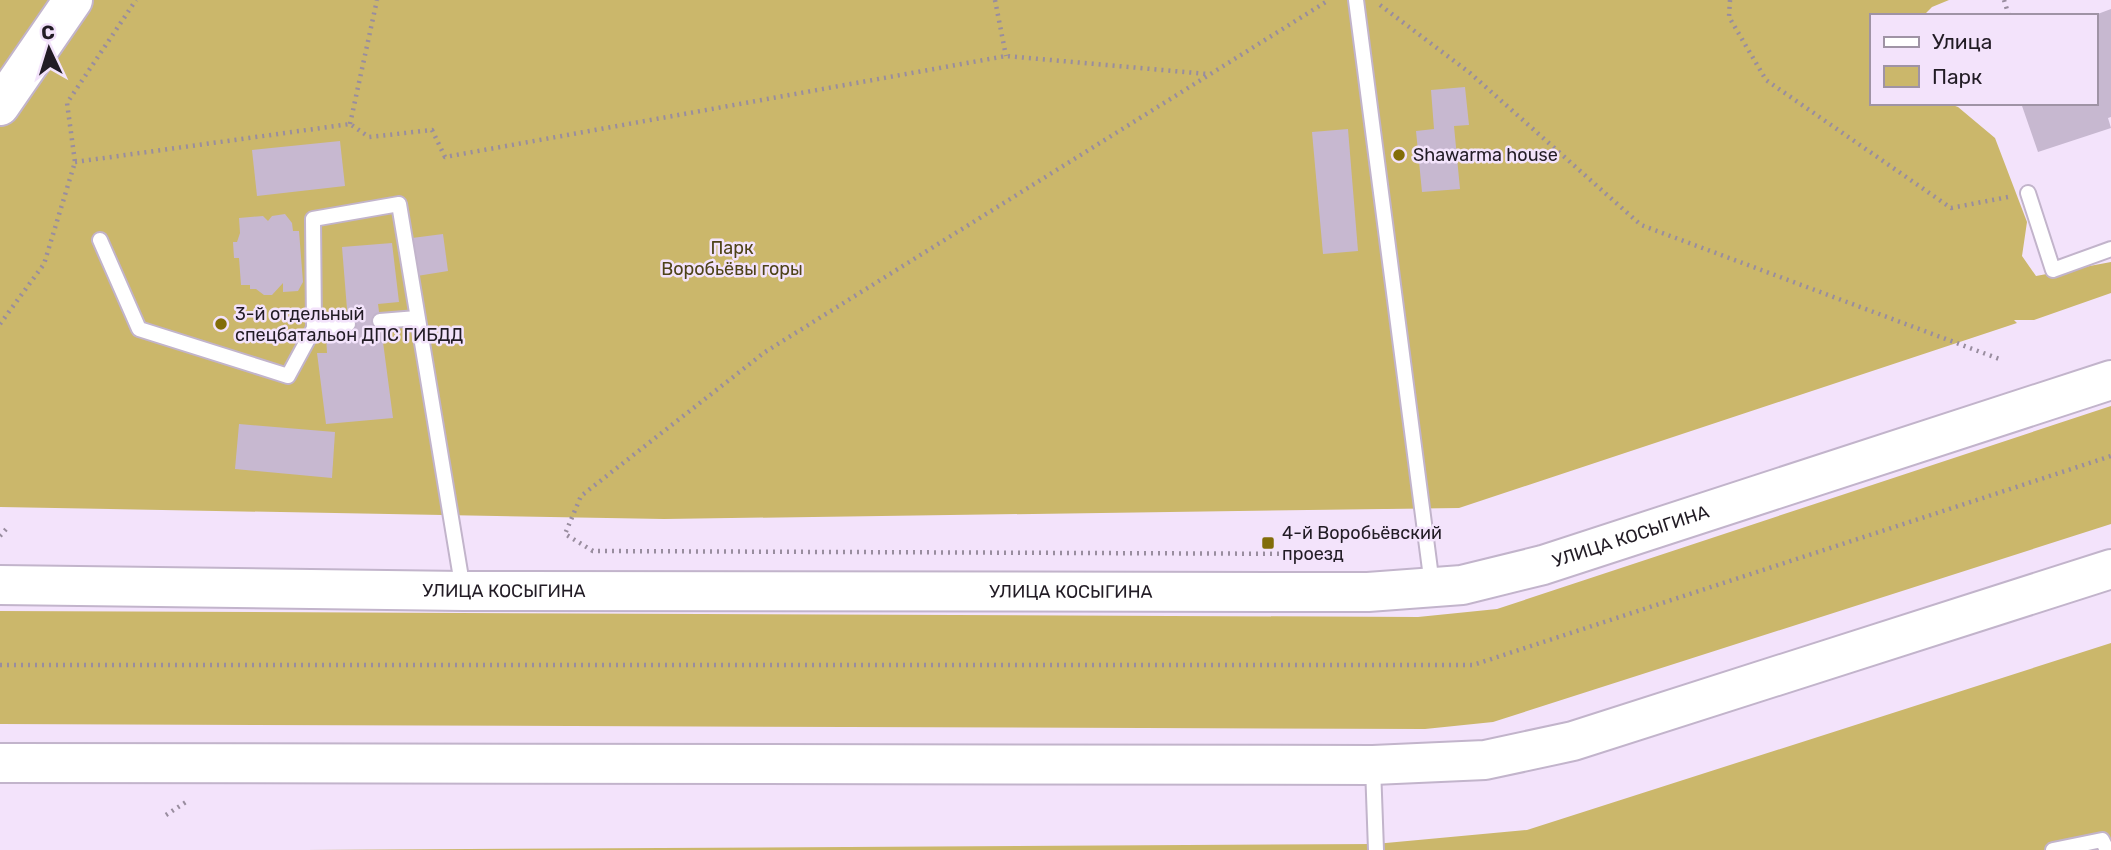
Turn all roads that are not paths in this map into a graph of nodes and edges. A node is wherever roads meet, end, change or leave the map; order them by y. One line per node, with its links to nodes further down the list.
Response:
1 (73, 0): 3 (main road)
2 (1356, 0): 14 (lane)
3 (0, 106)
4 (2028, 193): 6 (lane)
5 (100, 240): 10 (lane)
6 (2111, 249)
7 (417, 318): 8 (lane); 10 (lane); 15 (lane)
8 (380, 321)
9 (348, 324): 10 (lane)
10 (314, 328)
11 (2111, 380): 14 (main road, УЛИЦА КОСЫГИНА)
12 (2111, 569): 17 (main road)
13 (0, 585): 15 (main road, УЛИЦА КОСЫГИНА)
14 (1432, 587): 15 (main road, УЛИЦА КОСЫГИНА)
15 (463, 591)
16 (0, 763): 17 (main road)
17 (1373, 765): 18 (lane)
18 (1376, 850)
19 (2053, 850): 20 (lane)
20 (2107, 850)

